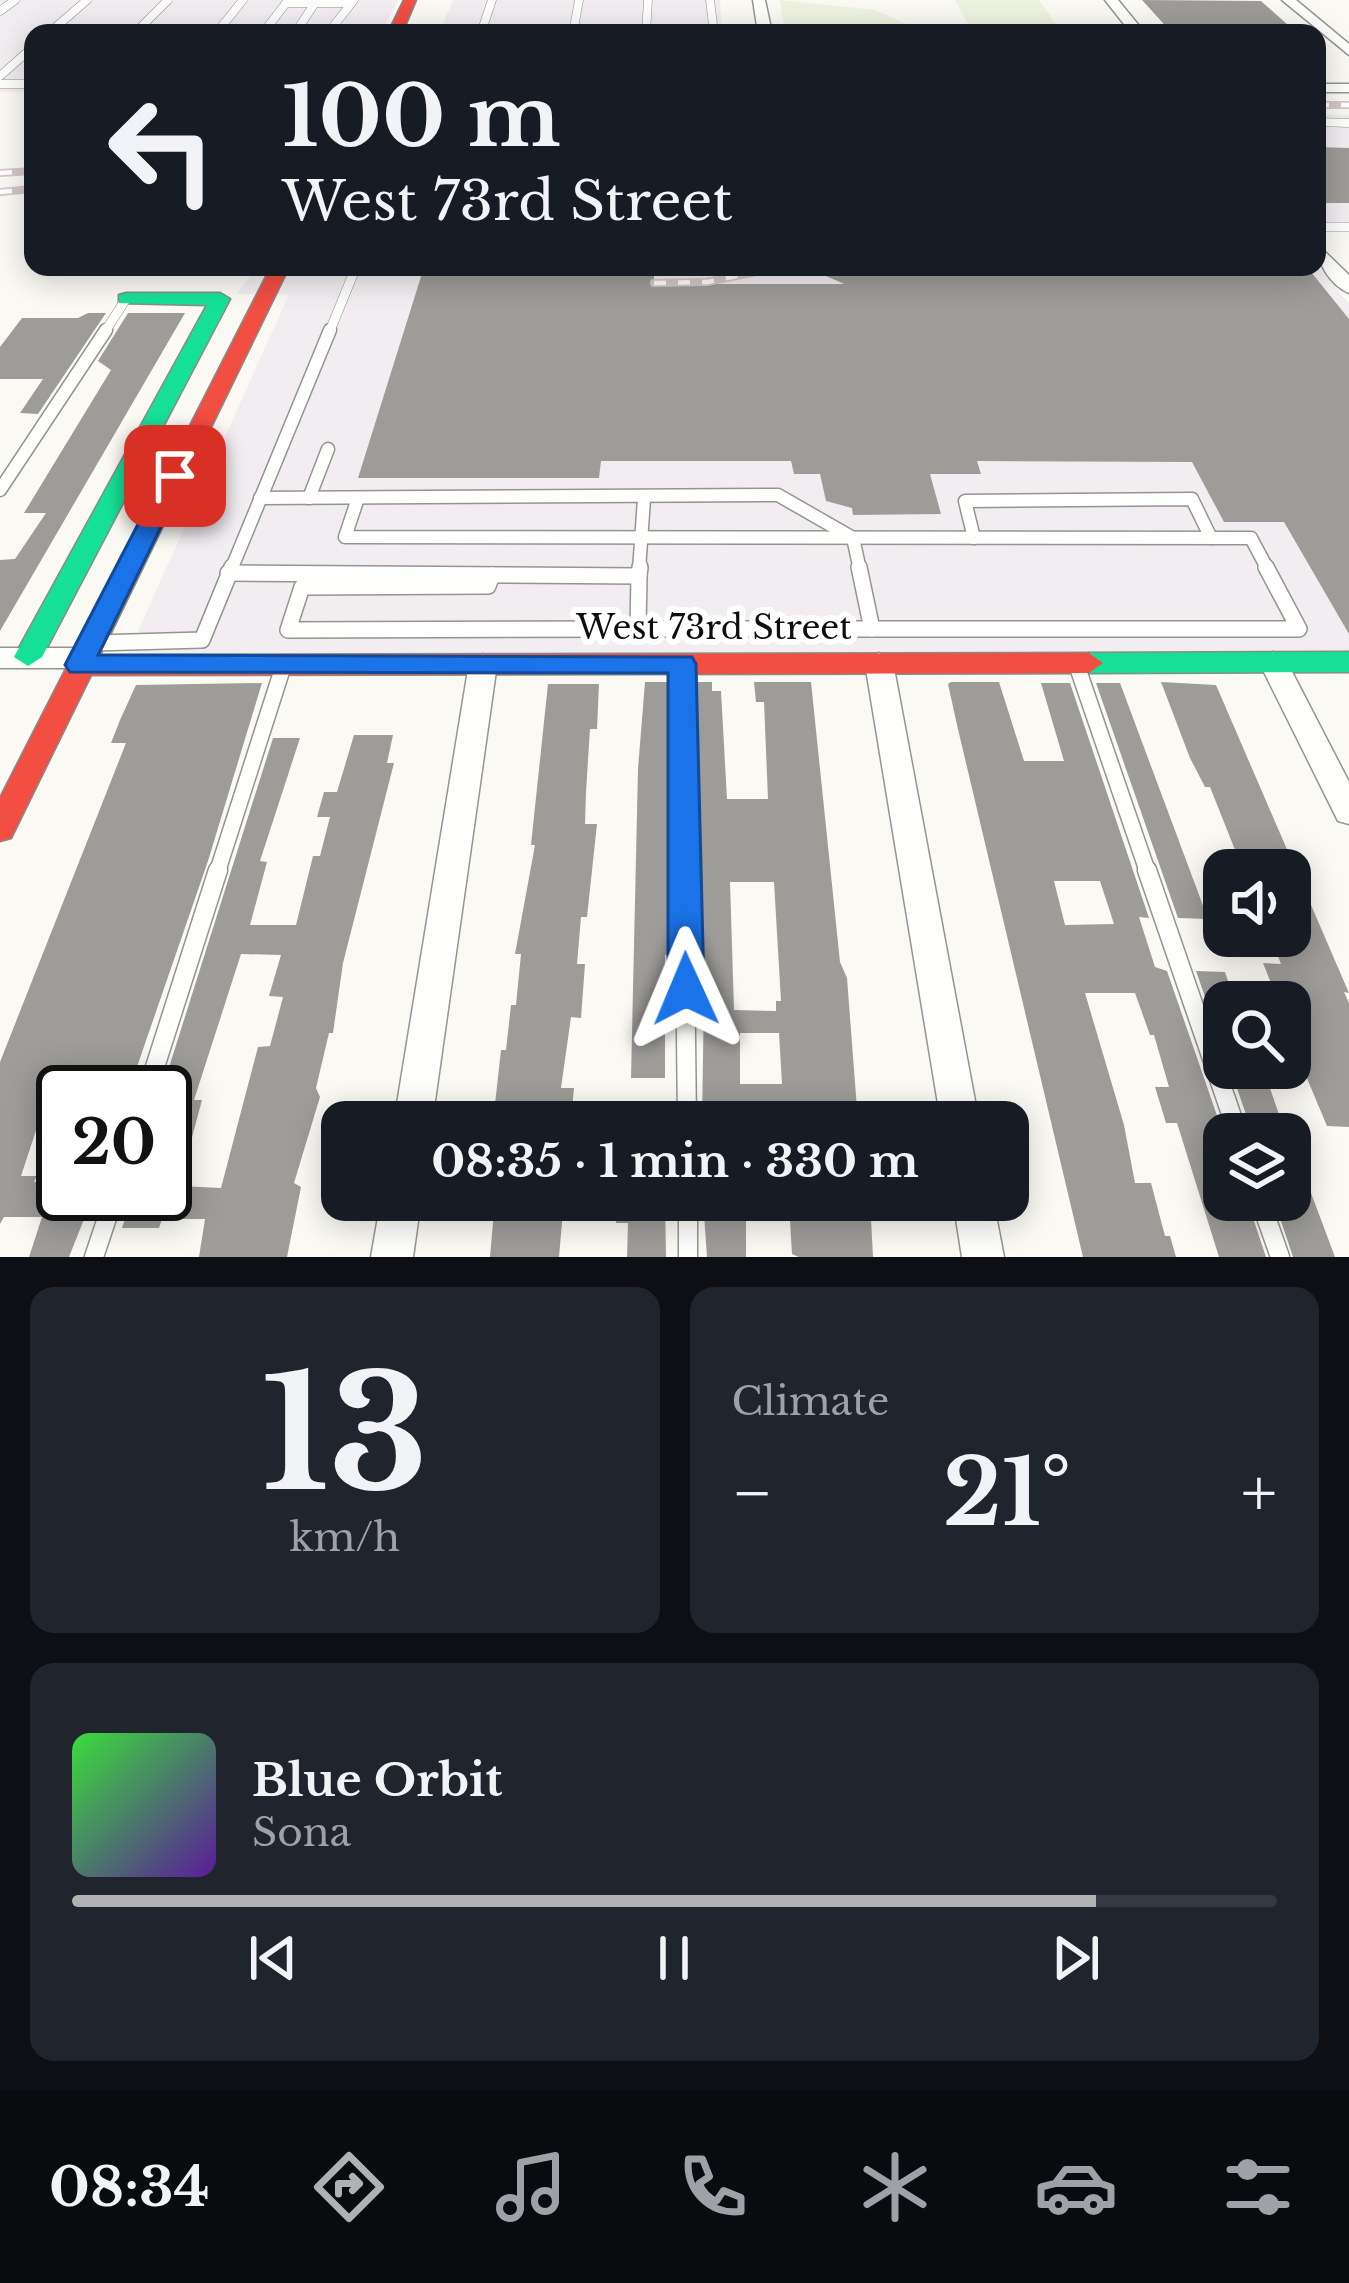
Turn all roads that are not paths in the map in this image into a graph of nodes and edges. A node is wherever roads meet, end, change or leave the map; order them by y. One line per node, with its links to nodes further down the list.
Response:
1 (15, 0): 9 (lane)
2 (87, 0): 10 (lane)
3 (168, 0): 11 (lane)
4 (243, 0): 12 (lane)
5 (1111, 0): 15 (street)
6 (1288, 0): 16 (street)
7 (353, 2): 8 (lane)
8 (315, 3): 13 (lane); 14 (lane)
9 (0, 11)
10 (59, 24)
11 (144, 24)
12 (224, 24)
13 (270, 24)
14 (301, 24)
15 (1131, 24)
16 (1317, 24)
17 (24, 56): 18 (lane)
18 (0, 80)
19 (1326, 259): 22 (street)
20 (275, 276): 39 (street)
21 (352, 276): 26 (lane)
22 (1349, 286)
23 (126, 299): 25 (lane); 40 (street)
24 (328, 449): 27 (lane)
25 (0, 490)
26 (260, 498): 27 (lane); 34 (lane)
27 (309, 498): 28 (lane)
28 (358, 498): 29 (lane); 30 (lane)
29 (644, 500): 30 (lane); 31 (lane)
30 (642, 538): 31 (lane); 36 (lane)
31 (853, 538): 32 (lane); 38 (lane)
32 (974, 538): 33 (lane); 33 (lane)
33 (1211, 538): 38 (lane)
34 (228, 573): 35 (lane); 39 (lane)
35 (492, 575): 36 (lane); 37 (lane)
36 (639, 576): 37 (lane)
37 (638, 629): 38 (lane)
38 (872, 629)
39 (84, 655): 40 (street, West 73rd Street); 45 (street, West 73rd Street); 49 (street)
40 (14, 658)
41 (1273, 662): 42 (street, West 73rd Street); 44 (street, West 73rd Street); 48 (street)
42 (1349, 662)
43 (879, 663): 44 (street, West 73rd Street); 47 (street, West 73rd Street); 53 (street)
44 (1076, 663): 54 (lane)
45 (284, 664): 46 (street, West 73rd Street); 50 (lane)
46 (483, 664): 47 (street, West 73rd Street); 51 (street)
47 (682, 664): 52 (lane)
48 (1349, 812)
49 (0, 829)
50 (156, 1065)
51 (416, 1101)
52 (687, 1101)
53 (956, 1101)
54 (1231, 1113)
55 (106, 1221): 60 (lane)
56 (398, 1221): 61 (street)
57 (688, 1221): 62 (lane)
58 (977, 1221): 63 (street)
59 (1267, 1221): 64 (lane)
60 (94, 1257)
61 (392, 1257)
62 (688, 1257)
63 (983, 1257)
64 (1280, 1257)

